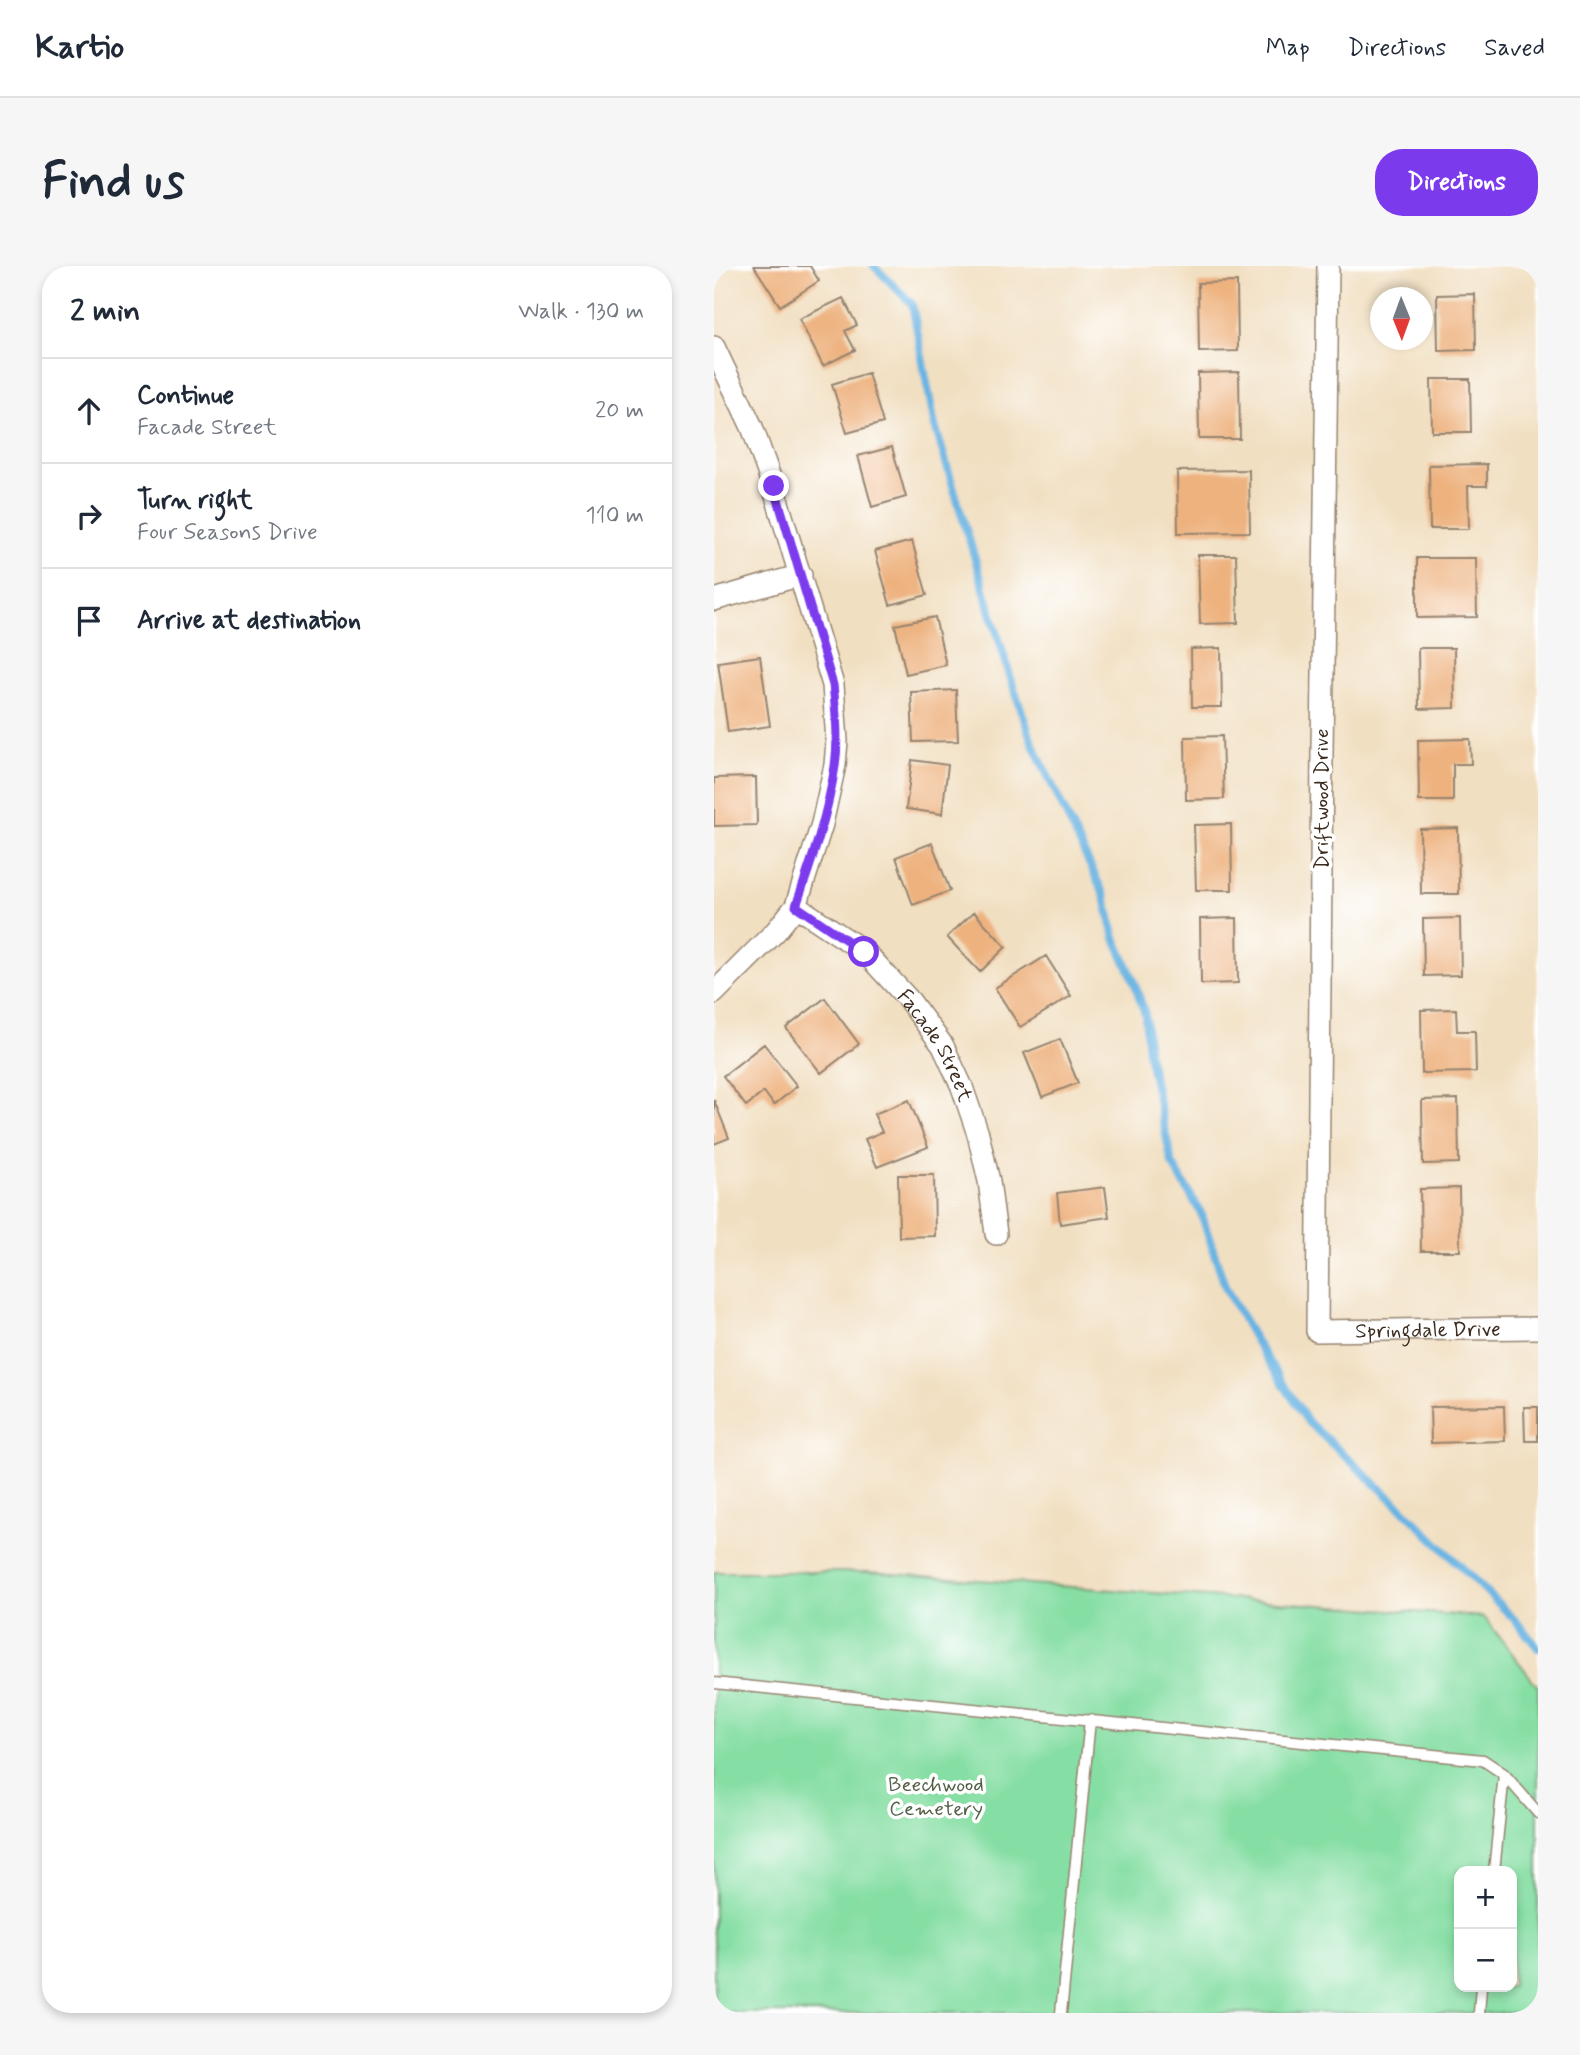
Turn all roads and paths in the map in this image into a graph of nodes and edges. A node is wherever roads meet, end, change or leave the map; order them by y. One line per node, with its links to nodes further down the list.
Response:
1 (1328, 266): 9 (street, Driftwood Drive)
2 (714, 347): 3 (street)
3 (801, 575): 4 (street); 5 (street)
4 (714, 600)
5 (796, 906): 6 (street); 7 (street, Facade Street)
6 (714, 993)
7 (996, 1234)
8 (1538, 1328): 9 (street, Springdale Drive)
9 (1318, 1331)
10 (714, 1683): 11 (lane)
11 (1090, 1720): 12 (lane); 16 (lane)
12 (1504, 1774): 13 (lane); 14 (lane)
13 (1538, 1813)
14 (1495, 1866)
15 (1481, 1992): 17 (lane)
16 (1061, 2013)
17 (1479, 2013)

